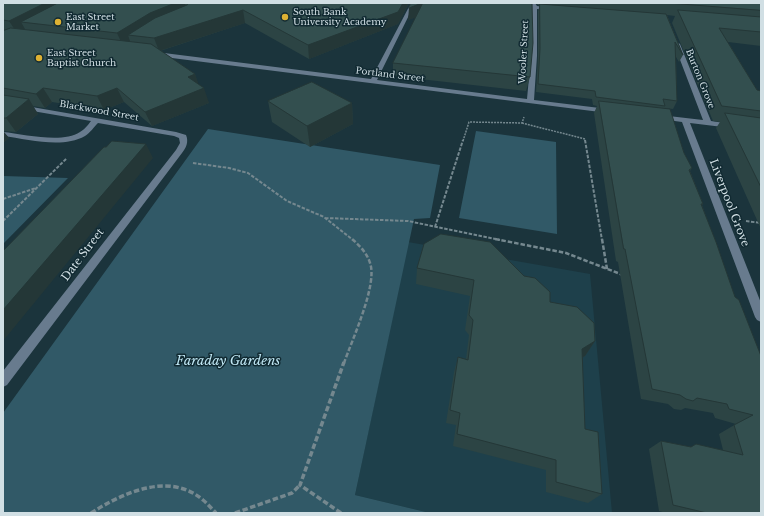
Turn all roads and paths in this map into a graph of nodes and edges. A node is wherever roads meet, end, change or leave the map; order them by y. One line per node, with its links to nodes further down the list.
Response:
1 (413, 3): 6 (street)
2 (534, 5): 3 (street); 7 (street, Wooler Street)
3 (558, 9)
4 (673, 34): 14 (street, Burton Grove)
5 (149, 53): 6 (street, Portland Street)
6 (373, 82): 7 (street, Portland Street)
7 (530, 102): 9 (street, Portland Street); 13 (path)
8 (3, 104): 11 (street, Blackwood Street)
9 (613, 112)
10 (651, 116): 12 (street)
11 (96, 120): 17 (street); 18 (street, Blackwood Street)
12 (685, 120): 14 (street); 27 (street, Liverpool Grove)
13 (522, 123): 24 (path); 25 (path)
14 (708, 123): 15 (street)
15 (738, 127)
16 (3, 134): 17 (street)
17 (79, 136): 20 (path)
18 (184, 144): 19 (street, Date Street)
19 (173, 159): 22 (path); 28 (street, Date Street)
20 (36, 188): 21 (path); 23 (path)
21 (3, 199)
22 (324, 218): 24 (path); 29 (path)
23 (3, 221)
24 (435, 227): 25 (path)
25 (607, 269): 26 (path)
26 (626, 275)
27 (761, 317)
28 (3, 381)
29 (300, 485): 32 (path); 33 (path)
30 (91, 513): 31 (path)
31 (216, 513)
32 (235, 513)
33 (340, 513)

